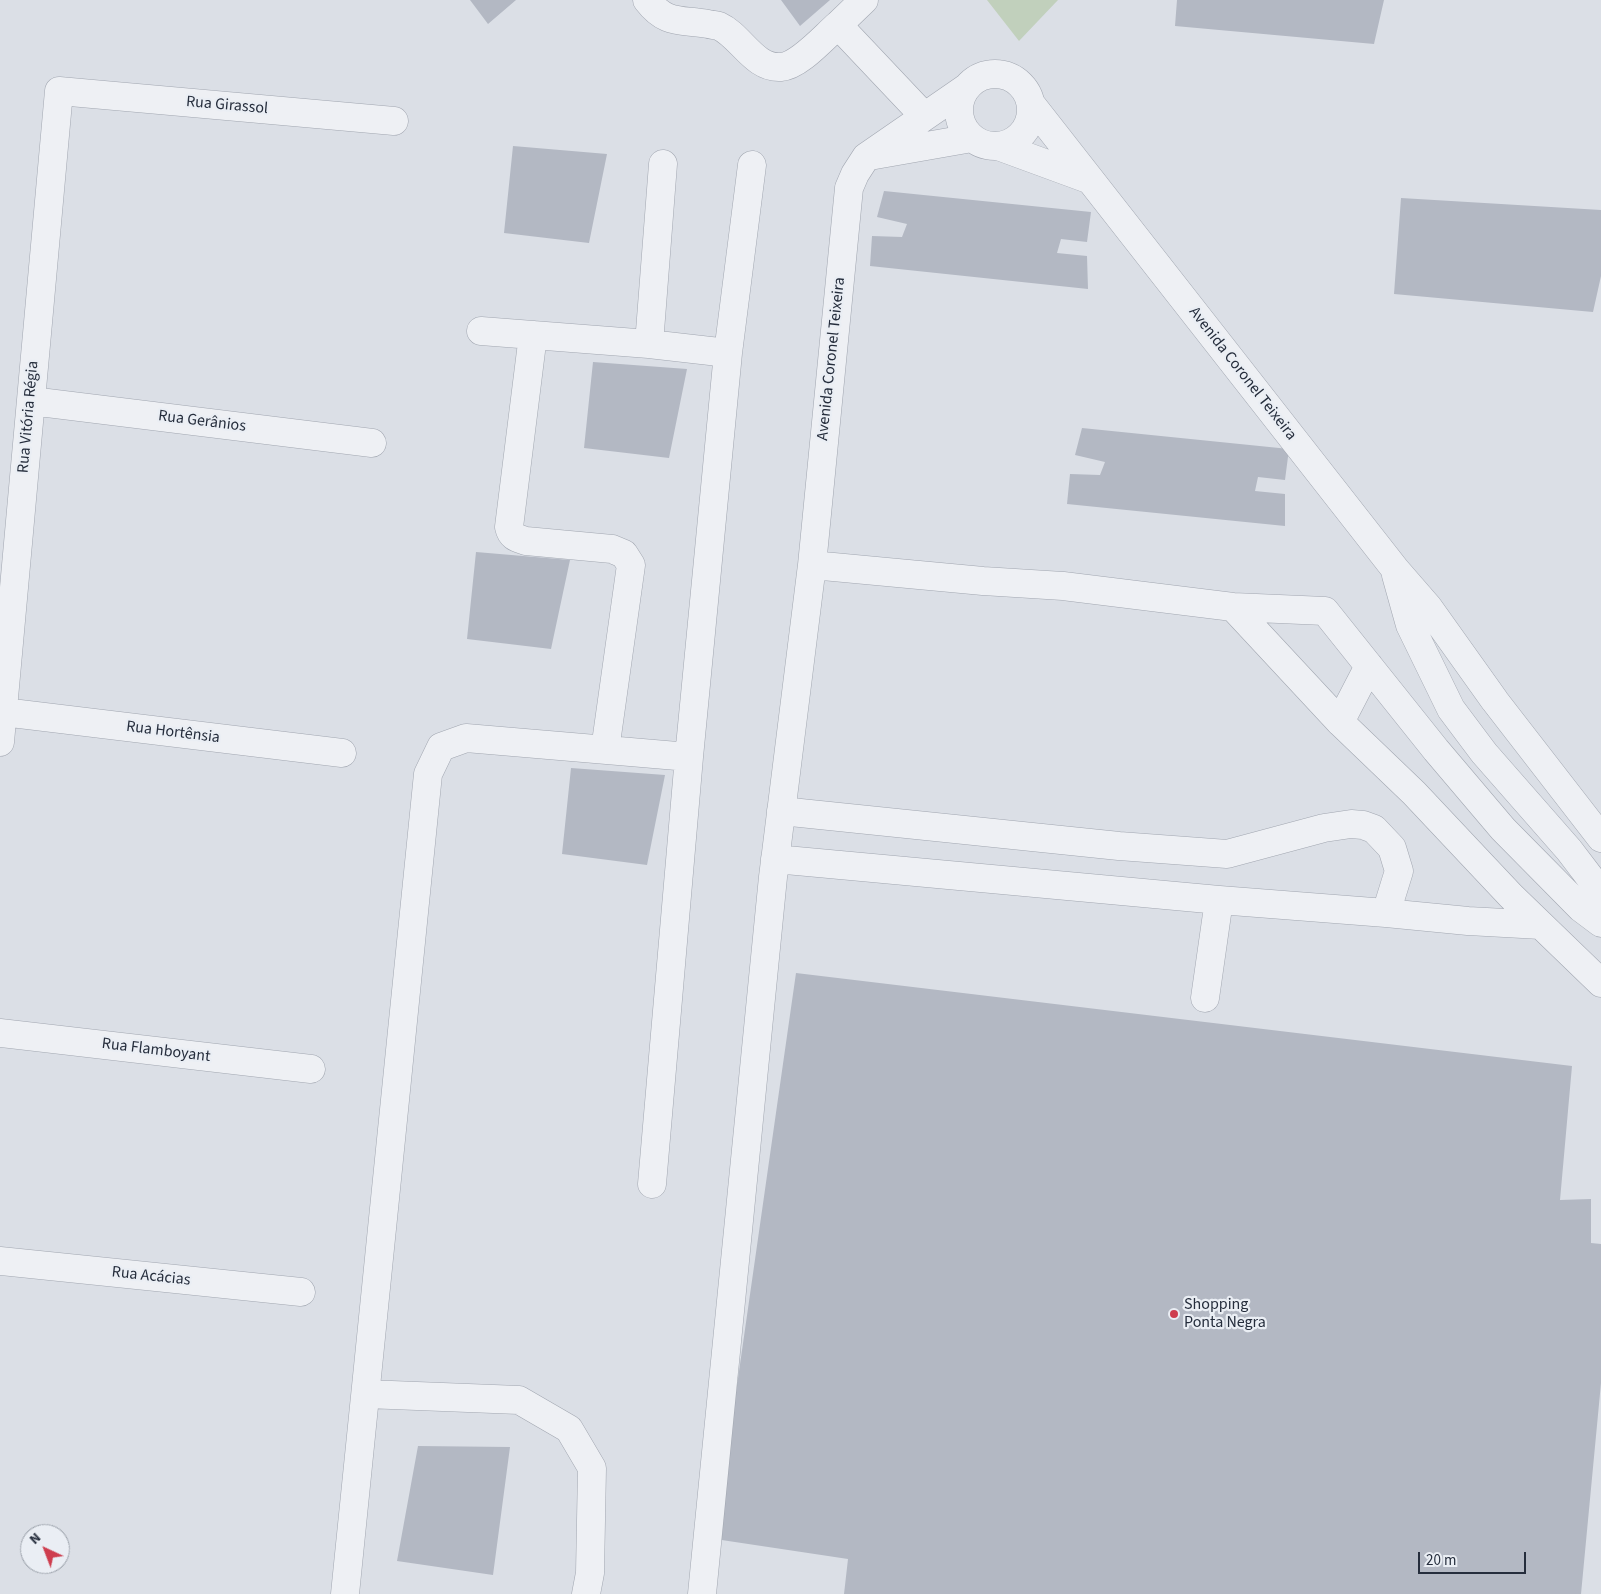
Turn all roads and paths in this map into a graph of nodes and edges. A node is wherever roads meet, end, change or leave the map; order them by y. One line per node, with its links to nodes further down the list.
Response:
1 (647, 0): 3 (street)
2 (864, 0): 3 (street)
3 (838, 25): 7 (street)
4 (966, 88): 6 (street, Avenida Coronel Teixeira); 7 (street, Avenida Coronel Teixeira); 9 (street)
5 (59, 91): 8 (street, Rua Girassol); 19 (street, Rua Vitória Régia)
6 (1031, 104): 10 (street); 14 (street, Avenida Coronel Teixeira)
7 (924, 116): 11 (street, Avenida Coronel Teixeira)
8 (394, 121)
9 (972, 138): 10 (street); 11 (street)
10 (998, 146): 14 (street)
11 (866, 157): 21 (street, Avenida Coronel Teixeira)
12 (663, 164): 17 (street)
13 (752, 165): 18 (street)
14 (1088, 178): 22 (street, Avenida Coronel Teixeira)
15 (481, 331): 16 (street)
16 (533, 335): 17 (street); 28 (street)
17 (649, 344): 18 (street)
18 (728, 353): 30 (street)
19 (31, 401): 20 (street, Rua Gerânios); 25 (street, Rua Vitória Régia)
20 (372, 443)
21 (812, 566): 23 (street); 31 (street, Avenida Coronel Teixeira)
22 (1395, 569): 32 (street, Avenida Coronel Teixeira); 34 (street)
23 (1234, 607): 24 (street); 26 (street)
24 (1369, 666): 26 (street); 37 (street)
25 (3, 712): 27 (street, Rua Vitória Régia); 29 (street, Rua Hortênsia)
26 (1340, 722): 38 (street)
27 (0, 742)
28 (605, 750): 30 (street); 46 (street)
29 (342, 753)
30 (689, 757): 43 (street)
31 (781, 811): 33 (street, Avenida Coronel Teixeira); 36 (street)
32 (1601, 838)
33 (776, 859): 35 (street); 49 (street, Avenida Coronel Teixeira)
34 (1601, 892)
35 (1219, 900): 36 (street); 40 (street)
36 (1386, 913): 38 (street)
37 (1601, 923)
38 (1541, 925): 39 (street)
39 (1601, 983)
40 (1205, 998)
41 (0, 1033): 42 (street, Rua Flamboyant)
42 (311, 1069)
43 (652, 1184)
44 (0, 1261): 45 (street, Rua Acácias)
45 (301, 1292)
46 (366, 1394): 47 (street); 48 (street)
47 (346, 1594)
48 (586, 1594)
49 (702, 1594)

